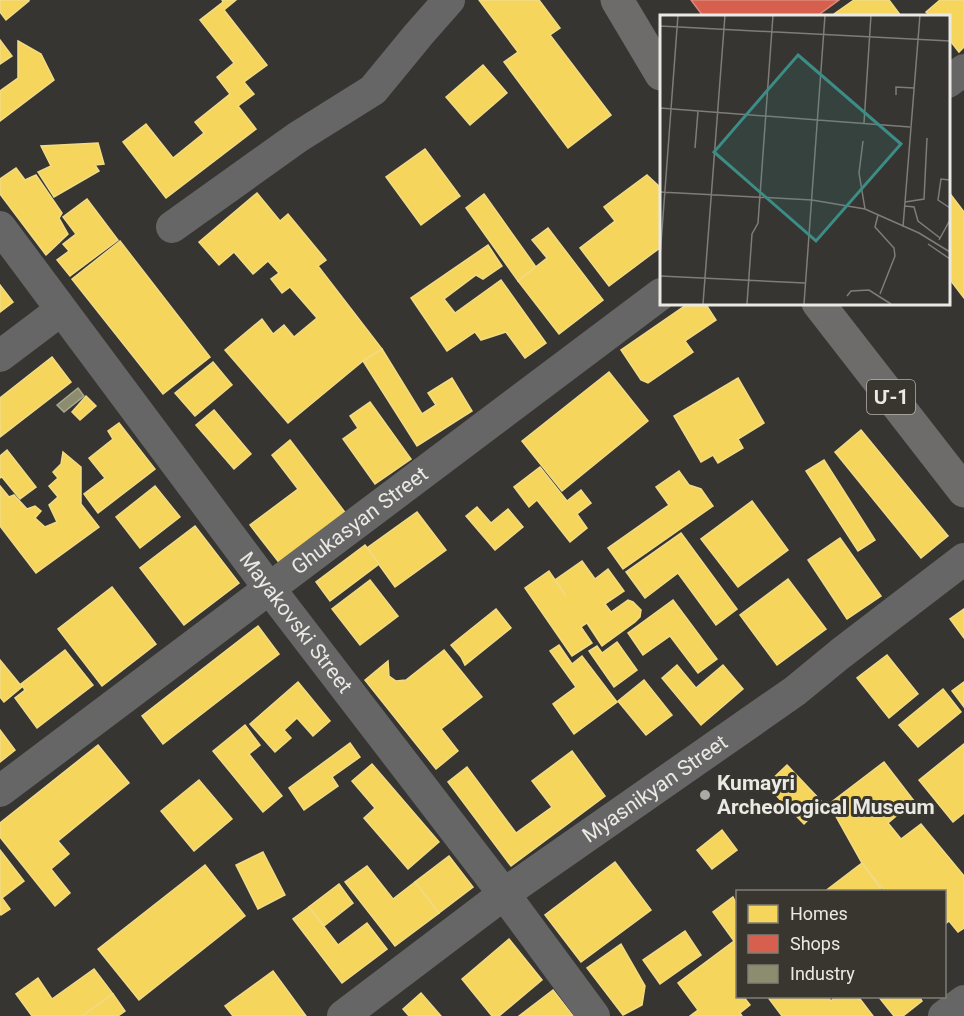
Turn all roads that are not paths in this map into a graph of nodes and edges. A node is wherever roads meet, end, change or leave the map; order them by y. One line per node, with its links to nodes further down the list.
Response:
1 (450, 0): 7 (street)
2 (617, 0): 4 (highway)
3 (964, 70): 5 (street)
4 (660, 72)
5 (949, 81)
6 (0, 227): 10 (street, Mayakovski Street)
7 (172, 227)
8 (660, 295): 14 (street, Ghukasyan Street)
9 (819, 304): 12 (highway, Մ-1)
10 (61, 310): 11 (street); 14 (street, Mayakovski Street)
11 (0, 356)
12 (964, 491)
13 (964, 559): 16 (street, Myasnikyan Street)
14 (269, 588): 15 (street, Ghukasyan Street); 16 (street, Mayakovski Street)
15 (0, 791)
16 (504, 894): 18 (street, Myasnikyan Street); 19 (street, Mayakovski Street)
17 (964, 1001): 20 (street)
18 (343, 1016)
19 (594, 1016)
20 (944, 1016)

